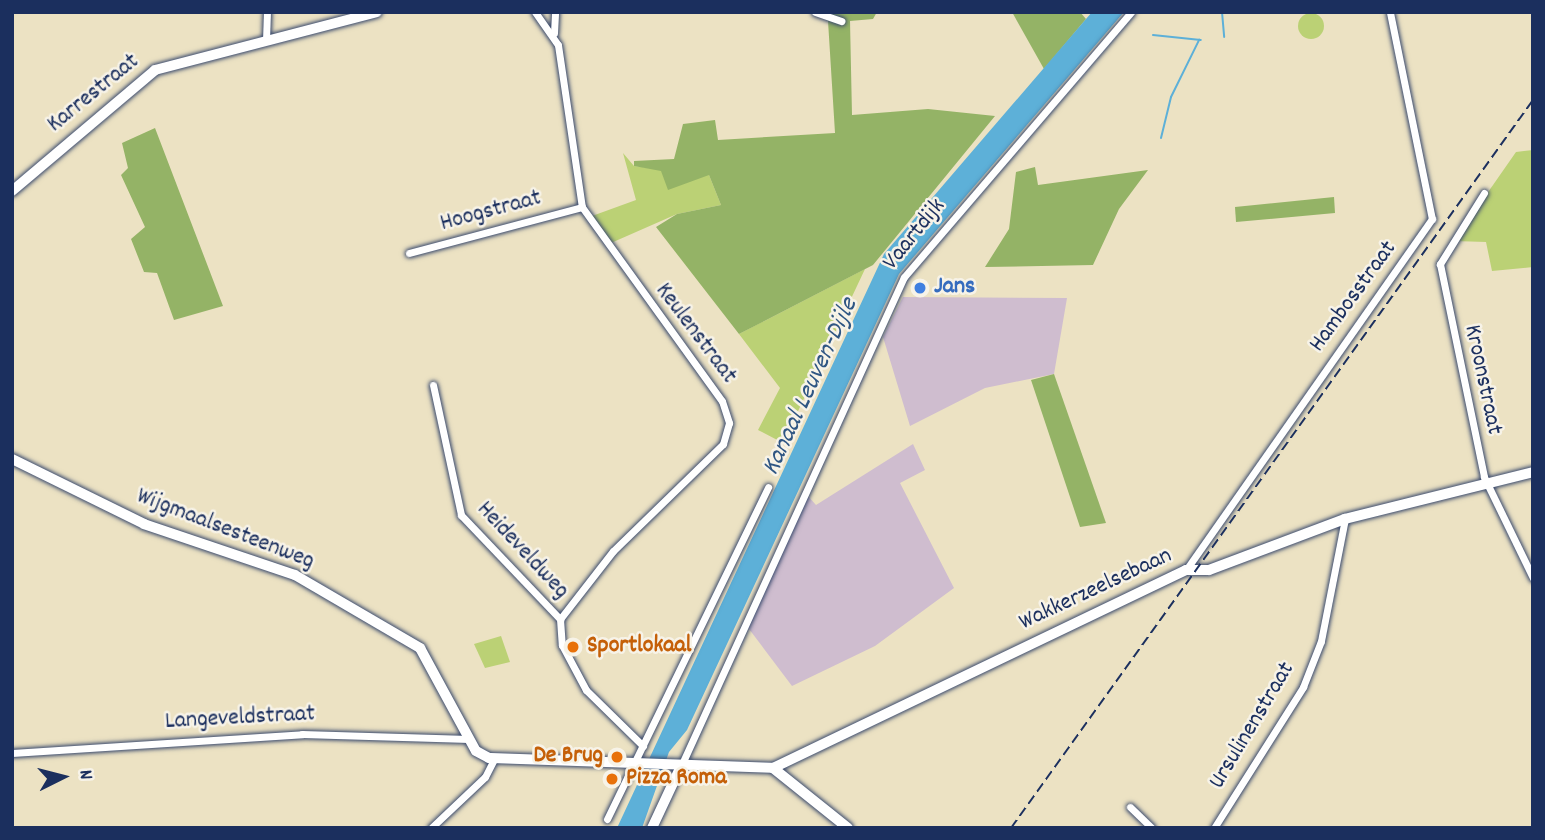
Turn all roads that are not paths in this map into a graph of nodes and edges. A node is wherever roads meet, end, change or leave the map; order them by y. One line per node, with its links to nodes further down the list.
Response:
1 (267, 12): 10 (street)
2 (377, 12): 10 (street, Karrestraat)
3 (535, 12): 9 (street)
4 (555, 12): 9 (street, Keulenstraat)
5 (815, 12): 8 (street)
6 (1131, 12): 29 (street, Vaartdijk)
7 (1390, 12): 21 (street, Hambosstraat)
8 (841, 21)
9 (554, 34): 13 (street, Keulenstraat)
10 (266, 40): 11 (street, Karrestraat)
11 (12, 191)
12 (1484, 193): 18 (street, Kroonstraat)
13 (582, 207): 14 (street, Hoogstraat); 23 (street, Keulenstraat)
14 (409, 253)
15 (433, 385): 23 (street, Heideveldweg)
16 (12, 460): 24 (street, Wijgmaalsesteenweg)
17 (1533, 472): 18 (street, Wakkerzeelsebaan)
18 (1488, 483): 20 (street, Wakkerzeelsebaan); 22 (street, Kroonstraat)
19 (768, 487): 25 (street)
20 (1345, 519): 21 (street, Wakkerzeelsebaan); 37 (street, Ursulinenstraat)
21 (1186, 570): 30 (street, Wakkerzeelsebaan)
22 (1533, 578)
23 (560, 619): 25 (street)
24 (469, 739): 26 (street, Langeveldstraat); 27 (street, Wijgmaalsesteenweg)
25 (643, 746): 28 (street)
26 (12, 753)
27 (494, 759): 28 (street); 33 (street)
28 (641, 760): 29 (street); 32 (street)
29 (676, 764): 30 (street); 34 (street, Vaartdijk)
30 (773, 768): 35 (street)
31 (1130, 807): 36 (street)
32 (607, 819)
33 (431, 828)
34 (652, 828)
35 (848, 828)
36 (1152, 828)
37 (1214, 828)

